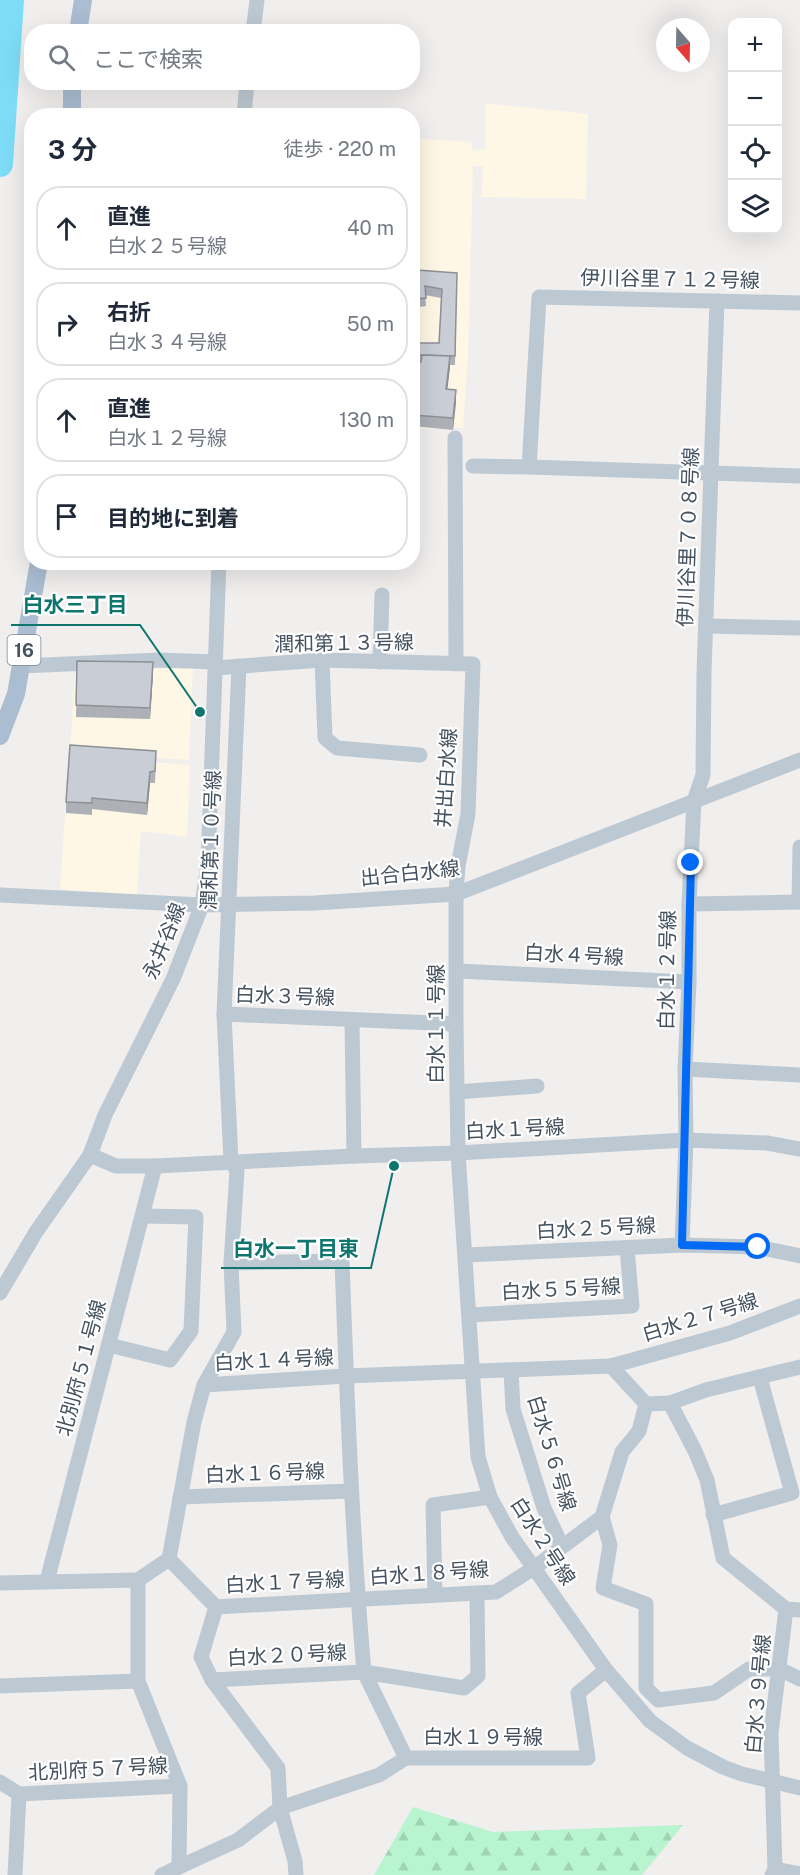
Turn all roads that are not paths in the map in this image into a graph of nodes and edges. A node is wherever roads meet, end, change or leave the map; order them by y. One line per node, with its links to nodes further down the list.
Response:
1 (83, 0): 3 (main road)
2 (257, 0): 4 (street)
3 (79, 24)
4 (254, 24)
5 (72, 90): 7 (main road)
6 (246, 90): 8 (street)
7 (72, 108)
8 (245, 108)
9 (717, 301): 10 (street, 伊川谷里７１２号線); 13 (street, 伊川谷里７１２号線); 14 (street, 伊川谷里７０８号線)
10 (800, 303)
11 (455, 438): 23 (street)
12 (473, 466): 13 (street)
13 (529, 467): 14 (street)
14 (711, 473): 15 (street); 19 (street, 伊川谷里７０８号線)
15 (800, 476)
16 (38, 570): 26 (main road, 16)
17 (219, 570): 25 (street, 永井谷線)
18 (382, 595): 22 (street)
19 (706, 626): 20 (street); 31 (street, 伊川谷里７０８号線)
20 (800, 628)
21 (322, 660): 22 (street, 潤和第１３号線); 27 (street, 潤和第１３号線); 29 (street)
22 (380, 662): 23 (street, 潤和第１３号線)
23 (456, 664): 24 (street, 潤和第１３号線)
24 (473, 664): 36 (street, 井出白水線)
25 (215, 665): 26 (street, 潤和第１３号線); 27 (street, 潤和第１３号線); 34 (street, 永井谷線)
26 (21, 666): 28 (main road, 16)
27 (239, 666): 33 (street, 潤和第１０号線)
28 (0, 736)
29 (420, 755)
30 (800, 760): 32 (street, 出合白水線)
31 (704, 775): 32 (street, 白水１２号線)
32 (694, 801): 36 (street, 出合白水線); 39 (street, 白水１２号線)
33 (233, 806): 34 (street); 41 (street, 潤和第１０号線)
34 (210, 807): 40 (street, 永井谷線)
35 (800, 847): 38 (street)
36 (456, 894): 41 (street, 出合白水線); 42 (street, 白水１１号線)
37 (0, 895): 40 (street, 出合白水線)
38 (799, 902): 39 (street)
39 (689, 904): 43 (street, 白水１２号線)
40 (202, 905): 41 (street, 出合白水線); 54 (street, 永井谷線)
41 (229, 905): 44 (street, 潤和第１０号線)
42 (457, 971): 43 (street, 白水４号線); 46 (street, 白水１１号線)
43 (689, 982): 47 (street, 白水１２号線)
44 (224, 1014): 45 (street, 白水３号線); 56 (street, 白水３号線)
45 (352, 1020): 46 (street, 白水３号線); 55 (street)
46 (456, 1024): 50 (street, 白水１１号線)
47 (685, 1069): 48 (street); 51 (street, 白水１２号線)
48 (800, 1075)
49 (537, 1086): 50 (street)
50 (457, 1092): 53 (street, 白水１１号線)
51 (686, 1140): 52 (street, 白水１号線); 53 (street, 白水１号線); 59 (street, 白水１２号線)
52 (800, 1149)
53 (458, 1154): 55 (street, 白水１号線); 61 (street, 白水２号線)
54 (90, 1155): 57 (street, 白水１号線); 64 (street, 永井谷線)
55 (354, 1156): 56 (street, 白水１号線)
56 (231, 1161): 57 (street, 白水１号線); 63 (street)
57 (155, 1166): 58 (street, 北別府５１号線)
58 (143, 1216): 67 (street, 北別府５１号線); 67 (street)
59 (682, 1245): 60 (street, 白水２５号線); 62 (street, 白水２５号線)
60 (627, 1248): 61 (street, 白水２５号線); 66 (street, 白水５５号線)
61 (466, 1255): 66 (street, 白水２号線)
62 (800, 1256)
63 (231, 1263): 72 (street, 白水２０号線); 74 (street)
64 (0, 1293)
65 (800, 1306): 68 (street, 白水２７号線)
66 (469, 1315): 71 (street, 白水２号線)
67 (110, 1345): 86 (street, 北別府５１号線)
68 (611, 1366): 70 (street, 白水２７号線); 76 (street)
69 (800, 1367): 73 (street)
70 (511, 1370): 71 (street, 白水２７号線); 82 (street, 白水５６号線)
71 (472, 1371): 72 (street, 白水１４号線); 79 (street, 白水２号線)
72 (346, 1376): 74 (street, 白水１４号線); 77 (street, 白水２０号線)
73 (760, 1378): 75 (street); 80 (street)
74 (204, 1385): 78 (street)
75 (670, 1403): 76 (street); 80 (street)
76 (646, 1404): 81 (street)
77 (351, 1491): 78 (street, 白水１６号線); 90 (street, 白水２０号線)
78 (180, 1497): 83 (street)
79 (490, 1497): 84 (street, 白水２号線); 89 (street)
80 (713, 1515): 92 (street)
81 (602, 1517): 82 (street, 白水１８号線); 93 (street)
82 (562, 1546): 84 (street, 白水１８号線)
83 (170, 1559): 85 (street); 91 (street)
84 (534, 1568): 88 (street, 白水１８号線); 94 (street, 白水２号線)
85 (138, 1580): 86 (street); 98 (street)
86 (46, 1581): 87 (street)
87 (0, 1583)
88 (477, 1593): 89 (street, 白水１８号線); 95 (street)
89 (435, 1595): 90 (street, 白水１８号線)
90 (357, 1598): 91 (street, 白水１７号線); 95 (street, 白水２０号線)
91 (216, 1607): 97 (street, 白水２０号線)
92 (793, 1610): 93 (street, 白水３９号線)
93 (779, 1669): 96 (street); 102 (street, 白水３９号線)
94 (606, 1670): 100 (street, 白水１９号線); 102 (street, 白水２号線)
95 (364, 1672): 97 (street, 白水２０号線); 100 (street)
96 (800, 1678)
97 (212, 1680): 106 (street)
98 (138, 1681): 99 (street); 103 (street)
99 (0, 1686)
100 (406, 1758): 106 (street, 白水１９号線)
101 (0, 1782): 105 (street)
102 (774, 1782): 104 (street, 白水２号線); 108 (street, 白水３９号線)
103 (180, 1786): 105 (street, 北別府５７号線); 107 (street)
104 (800, 1788)
105 (19, 1794): 110 (street)
106 (280, 1808): 107 (street, 白水１９号線); 112 (street)
107 (179, 1867): 111 (street, 白水１９号線)
108 (774, 1872): 109 (street)
109 (800, 1874)
110 (15, 1875)
111 (162, 1875)
112 (296, 1875)

